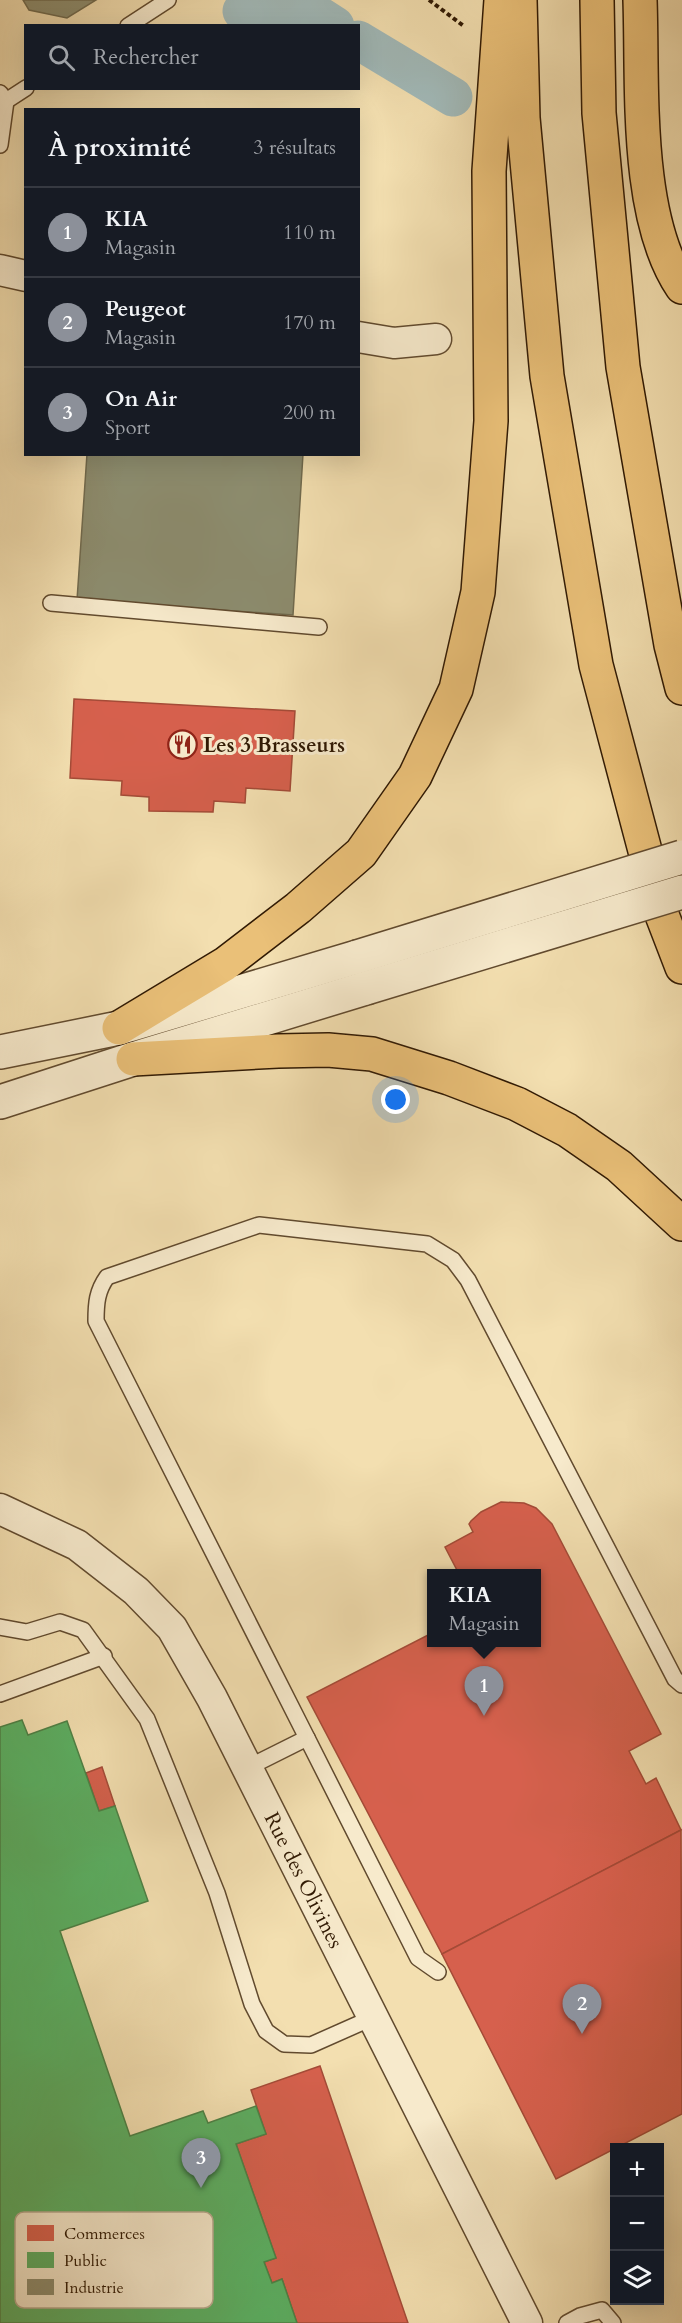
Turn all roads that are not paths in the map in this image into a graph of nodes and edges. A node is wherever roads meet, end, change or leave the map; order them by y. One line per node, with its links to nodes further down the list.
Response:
1 (168, 0): 6 (lane)
2 (501, 0): 21 (highway)
3 (520, 0): 20 (highway)
4 (597, 0): 17 (highway)
5 (640, 0): 12 (highway)
6 (131, 24)
7 (24, 89): 8 (lane)
8 (3, 97): 9 (lane)
9 (0, 145)
10 (0, 270): 11 (street)
11 (24, 276)
12 (682, 287)
13 (360, 337): 14 (street)
14 (436, 339)
15 (51, 603): 16 (lane)
16 (319, 627)
17 (682, 688)
18 (682, 857): 21 (street, bridge)
19 (682, 892): 23 (street, bridge)
20 (682, 967)
21 (119, 1028): 22 (street)
22 (0, 1052)
23 (133, 1059): 24 (street); 25 (highway)
24 (0, 1102)
25 (682, 1224)
26 (0, 1509): 32 (street, Rue des Olivines)
27 (0, 1627): 28 (lane)
28 (104, 1656): 30 (lane); 34 (lane)
29 (682, 1685): 31 (lane)
30 (0, 1694)
31 (307, 1738): 32 (lane); 33 (lane)
32 (248, 1768): 34 (street, Rue des Olivines)
33 (438, 1972)
34 (374, 2017): 35 (street, Rue des Olivines)
35 (527, 2323)
36 (567, 2323): 37 (lane)
37 (613, 2323)

